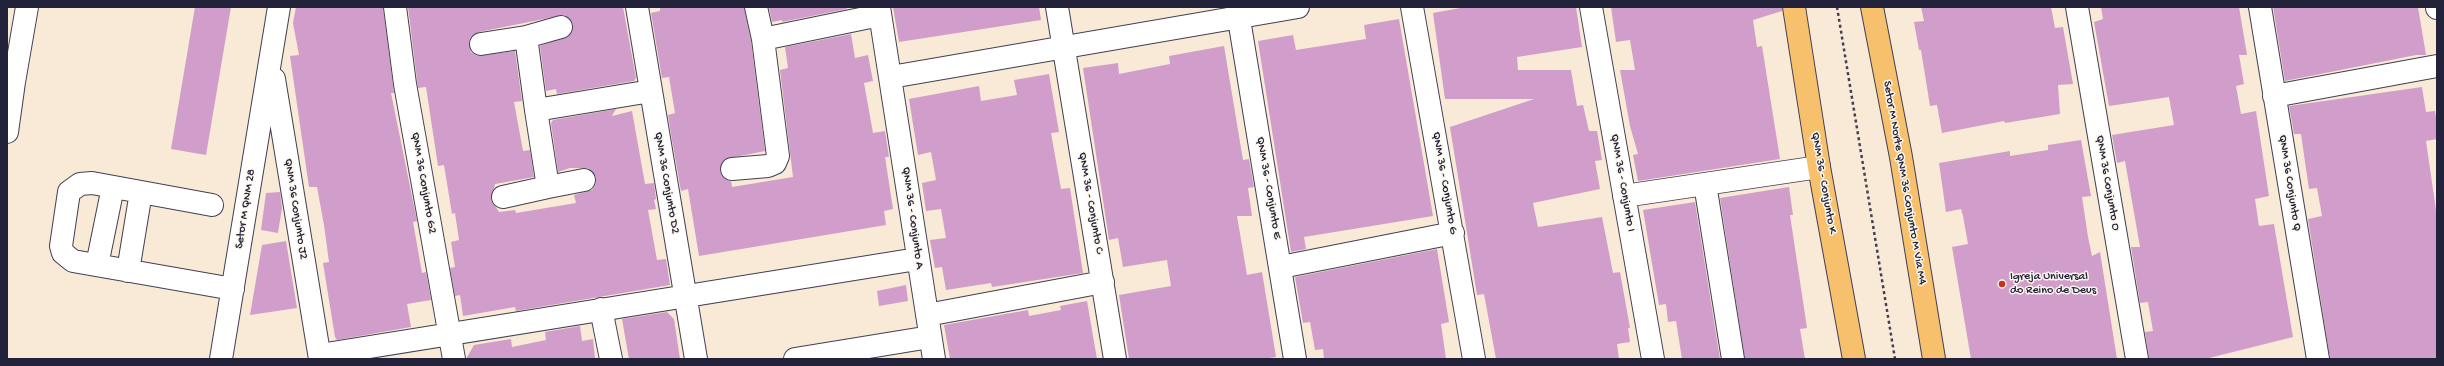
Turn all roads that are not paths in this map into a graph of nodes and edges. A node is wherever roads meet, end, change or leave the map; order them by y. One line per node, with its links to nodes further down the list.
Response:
1 (27, 7): 24 (street)
2 (279, 7): 21 (street, Setor M QNM 28)
3 (395, 7): 49 (street, QNM 36 Conjunto G2)
4 (637, 7): 25 (street, QNM 36 Conjunto D2)
5 (756, 7): 18 (street)
6 (1057, 7): 20 (street, QNM 36 - Conjunto C)
7 (1298, 7): 15 (street)
8 (1412, 7): 39 (street, QNM 36 - Conjunto G)
9 (1591, 7): 36 (street, QNM 36 - Conjunto I)
10 (1794, 7): 29 (main road, QNM 36 - Conjunto K)
11 (1872, 7): 64 (main road, Setor M Norte QNM 36 Conjunto M Via M4)
12 (2078, 7): 65 (street, QNM 36 Conjunto O)
13 (2260, 7): 26 (street, QNM 36 Conjunto Q)
14 (880, 11): 18 (street); 23 (street, QNM 36 - Conjunto A)
15 (1238, 12): 20 (street); 42 (street, QNM 36 - Conjunto E)
16 (561, 27): 17 (street)
17 (526, 37): 19 (street); 27 (street)
18 (763, 39): 30 (street)
19 (481, 44)
20 (1063, 46): 23 (street); 44 (street, QNM 36 - Conjunto C)
21 (271, 60): 45 (street, Setor M QNM 28); 51 (street, QNM 36 Conjunto J2)
22 (2437, 66): 26 (street)
23 (892, 77): 40 (street, QNM 36 - Conjunto A)
24 (11, 81): 28 (street)
25 (651, 91): 27 (street); 46 (street, QNM 36 Conjunto D2)
26 (2274, 96): 66 (street, QNM 36 Conjunto Q)
27 (536, 110): 34 (street)
28 (7, 132)
29 (1819, 167): 32 (street); 63 (main road, QNM 36 - Conjunto K)
30 (732, 169)
31 (584, 180): 34 (street)
32 (1705, 184): 36 (street); 62 (street)
33 (113, 187): 35 (street); 41 (street); 41 (street)
34 (548, 187): 37 (street)
35 (141, 192): 38 (street); 43 (street)
36 (1624, 196): 61 (street, QNM 36 - Conjunto I)
37 (503, 197)
38 (212, 205)
39 (1453, 233): 42 (street); 60 (street, QNM 36 - Conjunto G)
40 (917, 259): 46 (street); 48 (street, QNM 36 - Conjunto A)
41 (97, 265): 43 (street)
42 (1281, 267): 59 (street, QNM 36 - Conjunto E)
43 (128, 270): 45 (street)
44 (1103, 282): 48 (street); 58 (street, QNM 36 - Conjunto C)
45 (233, 289): 52 (street, Setor M QNM 28)
46 (686, 296): 47 (street); 55 (street, QNM 36 Conjunto D2)
47 (601, 309): 49 (street); 54 (street)
48 (927, 315): 50 (street, QNM 36 - Conjunto A)
49 (450, 334): 51 (street); 53 (street, QNM 36 Conjunto G2)
50 (930, 337): 56 (street); 57 (street, QNM 36 - Conjunto A)
51 (320, 357)
52 (221, 359)
53 (454, 359)
54 (611, 359)
55 (696, 359)
56 (795, 359)
57 (934, 359)
58 (1115, 359)
59 (1295, 359)
60 (1474, 359)
61 (1653, 359)
62 (1733, 359)
63 (1854, 359)
64 (1934, 359)
65 (2137, 359)
66 (2318, 359)

